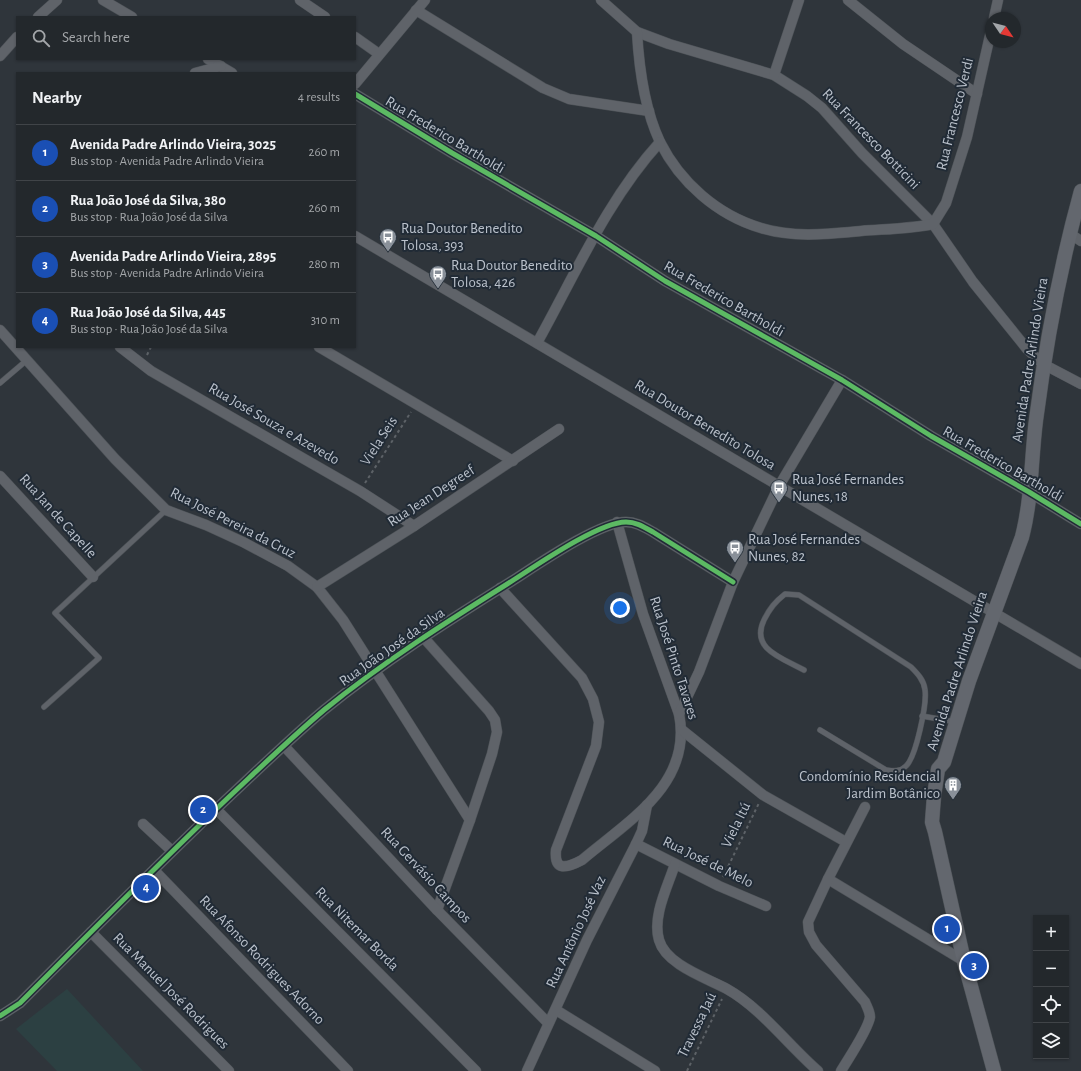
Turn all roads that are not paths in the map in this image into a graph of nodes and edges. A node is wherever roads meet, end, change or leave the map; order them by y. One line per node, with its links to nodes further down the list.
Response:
1 (57, 0): 11 (street)
2 (103, 0): 12 (street)
3 (300, 0): 13 (street)
4 (425, 0): 9 (street)
5 (601, 0): 14 (street, Rua Francesco Botticini)
6 (799, 0): 24 (street)
7 (848, 0): 26 (street)
8 (998, 0): 10 (street)
9 (416, 10): 18 (street); 28 (street)
10 (995, 12)
11 (39, 16)
12 (130, 16)
13 (324, 16)
14 (637, 32): 24 (street, Rua Francesco Botticini); 28 (street)
15 (16, 38): 19 (street)
16 (356, 38): 18 (street)
17 (987, 48): 26 (street, Rua Francesco Verdi)
18 (379, 54): 25 (street)
19 (0, 56)
20 (210, 60): 21 (street)
21 (221, 66): 22 (street); 23 (street)
22 (199, 72)
23 (230, 72)
24 (774, 75): 31 (street, Rua Francesco Botticini)
25 (356, 83)
26 (977, 94): 31 (street, Rua Francesco Verdi)
27 (356, 95): 32 (street, Rua Frederico Bartholdi)
28 (649, 111): 29 (street)
29 (660, 142): 31 (street); 32 (street)
30 (1081, 191): 34 (main road, Avenida Padre Arlindo Vieira)
31 (933, 224): 42 (street, Rua Francesco Botticini)
32 (596, 236): 36 (street); 43 (street, Rua Frederico Bartholdi)
33 (356, 237): 36 (street, Rua Doutor Benedito Tolosa)
34 (1075, 237): 42 (main road, Avenida Padre Arlindo Vieira)
35 (0, 330): 38 (street, Rua José Pereira da Cruz)
36 (537, 343): 49 (street, Rua Doutor Benedito Tolosa)
37 (16, 348): 41 (street, Rua José Pereira da Cruz)
38 (16, 348)
39 (121, 348): 54 (street, Rua José Souza e Azevedo)
40 (321, 348): 47 (street)
41 (27, 360): 44 (lane); 51 (street, Rua José Pereira da Cruz)
42 (1043, 364): 45 (street, Rua Francesco Botticini); 50 (main road, Avenida Padre Arlindo Vieira)
43 (842, 380): 49 (street); 50 (street, Rua Frederico Bartholdi)
44 (0, 383)
45 (1081, 384)
46 (559, 429): 47 (street, Rua Jean Degreef)
47 (513, 461): 54 (street, Rua Jean Degreef)
48 (0, 476): 55 (street, Rua Jan de Capelle)
49 (779, 486): 56 (street); 59 (street, Rua Doutor Benedito Tolosa)
50 (1029, 492): 53 (street, Rua Frederico Bartholdi); 59 (main road, Avenida Padre Arlindo Vieira)
51 (166, 510): 55 (lane); 57 (street, Rua José Pereira da Cruz)
52 (617, 522): 56 (street, Rua João José da Silva); 58 (street, Rua João José da Silva); 65 (street, Rua José Pinto Tavares)
53 (1081, 524)
54 (414, 526): 57 (street, Rua Jean Degreef)
55 (93, 577): 64 (lane)
56 (733, 582): 65 (street)
57 (317, 587): 63 (street, Rua José Pereira da Cruz)
58 (500, 588): 60 (street, Rua João José da Silva); 71 (street, Rua José Pinto Tavares)
59 (993, 612): 61 (street, Rua Doutor Benedito Tolosa); 67 (main road, Avenida Padre Arlindo Vieira)
60 (424, 638): 63 (street, Rua João José da Silva); 74 (street)
61 (1081, 664)
62 (804, 670): 66 (lane)
63 (376, 672): 70 (street, Rua João José da Silva); 74 (street, Rua José Pereira da Cruz)
64 (44, 707)
65 (679, 714): 68 (street, Rua José Pinto Tavares)
66 (922, 716): 67 (lane); 69 (lane)
67 (956, 722): 85 (main road, Avenida Padre Arlindo Vieira)
68 (682, 730): 71 (street, Rua José Pinto Tavares); 76 (street)
69 (820, 730)
70 (284, 746): 73 (street, Rua João José da Silva); 83 (street, Rua Gervásio Campos)
71 (647, 805): 77 (street, Rua Antônio José Vaz)
72 (865, 807): 76 (street)
73 (216, 809): 78 (street, Rua João José da Silva); 91 (street, Rua Nitemar Borda)
74 (470, 820): 83 (street)
75 (143, 824): 78 (street)
76 (846, 842): 81 (street)
77 (636, 844): 79 (street, Rua José de Melo); 86 (street, Rua Antônio José Vaz)
78 (172, 851): 80 (street, Rua João José da Silva)
79 (676, 864): 82 (street, Rua José de Melo); 94 (street)
80 (154, 870): 84 (street, Rua João José da Silva); 90 (street, Rua Afonso Rodrigues Adorno)
81 (828, 879): 85 (street); 95 (street)
82 (766, 906)
83 (437, 910): 88 (street, Rua Gervásio Campos)
84 (91, 932): 87 (street, Rua João José da Silva); 89 (street, Rua Manuel José Rodrigues)
85 (964, 961): 96 (main road, Avenida Padre Arlindo Vieira)
86 (556, 1010): 88 (street, Rua Antônio José Vaz); 93 (street)
87 (0, 1016)
88 (548, 1024): 92 (street, Rua Antônio José Vaz)
89 (228, 1071)
90 (348, 1071)
91 (476, 1071)
92 (528, 1071)
93 (655, 1071)
94 (818, 1071)
95 (841, 1071)
96 (994, 1071)

